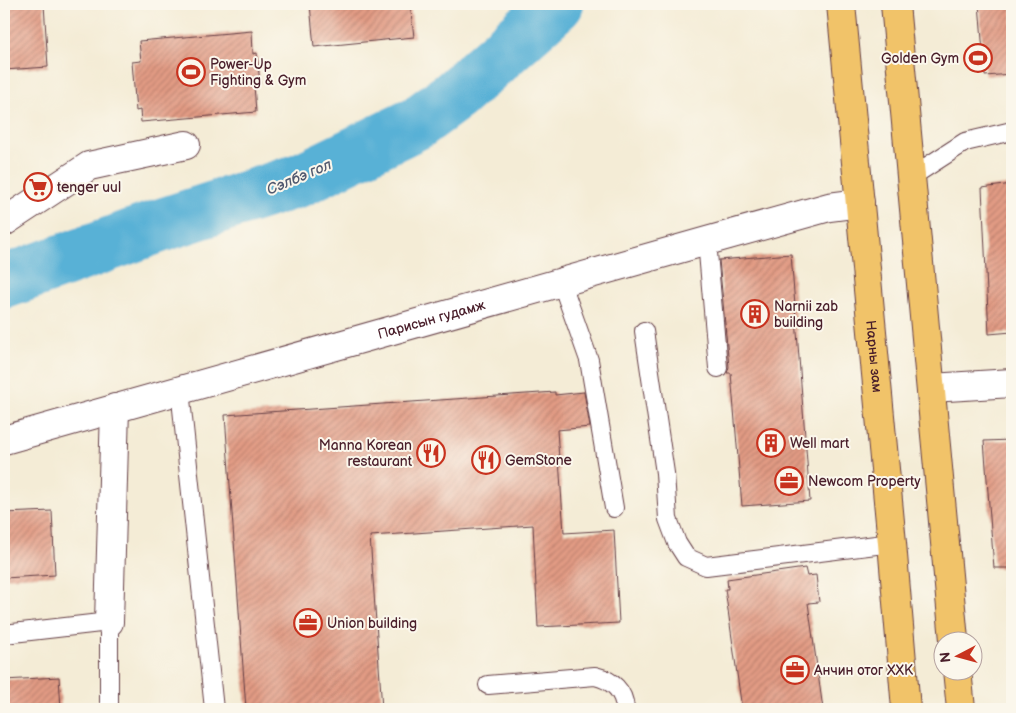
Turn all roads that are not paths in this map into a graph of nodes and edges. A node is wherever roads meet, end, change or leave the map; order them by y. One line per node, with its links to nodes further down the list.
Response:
1 (841, 4): 6 (main road, Нарны зам)
2 (895, 4): 5 (main road)
3 (1012, 131): 5 (lane)
4 (186, 145): 7 (street)
5 (911, 177): 13 (main road)
6 (860, 203): 8 (street, Парисын гудамж); 18 (main road, Нарны зам)
7 (4, 222)
8 (706, 241): 9 (street, Парисын гудамж); 11 (lane)
9 (562, 281): 14 (street, Парисын гудамж); 17 (lane)
10 (644, 331): 18 (lane)
11 (718, 368)
12 (1012, 383): 13 (street)
13 (931, 388): 20 (main road)
14 (180, 390): 15 (street, Парисын гудамж); 25 (lane)
15 (115, 408): 16 (street, Парисын гудамж); 19 (street)
16 (4, 440)
17 (614, 508)
18 (892, 543): 27 (main road, Нарны зам)
19 (109, 622): 21 (lane); 24 (lane)
20 (953, 630)
21 (4, 634)
22 (958, 680): 28 (main road)
23 (488, 685): 26 (lane)
24 (109, 709)
25 (214, 709)
26 (625, 709)
27 (906, 709)
28 (961, 709)

